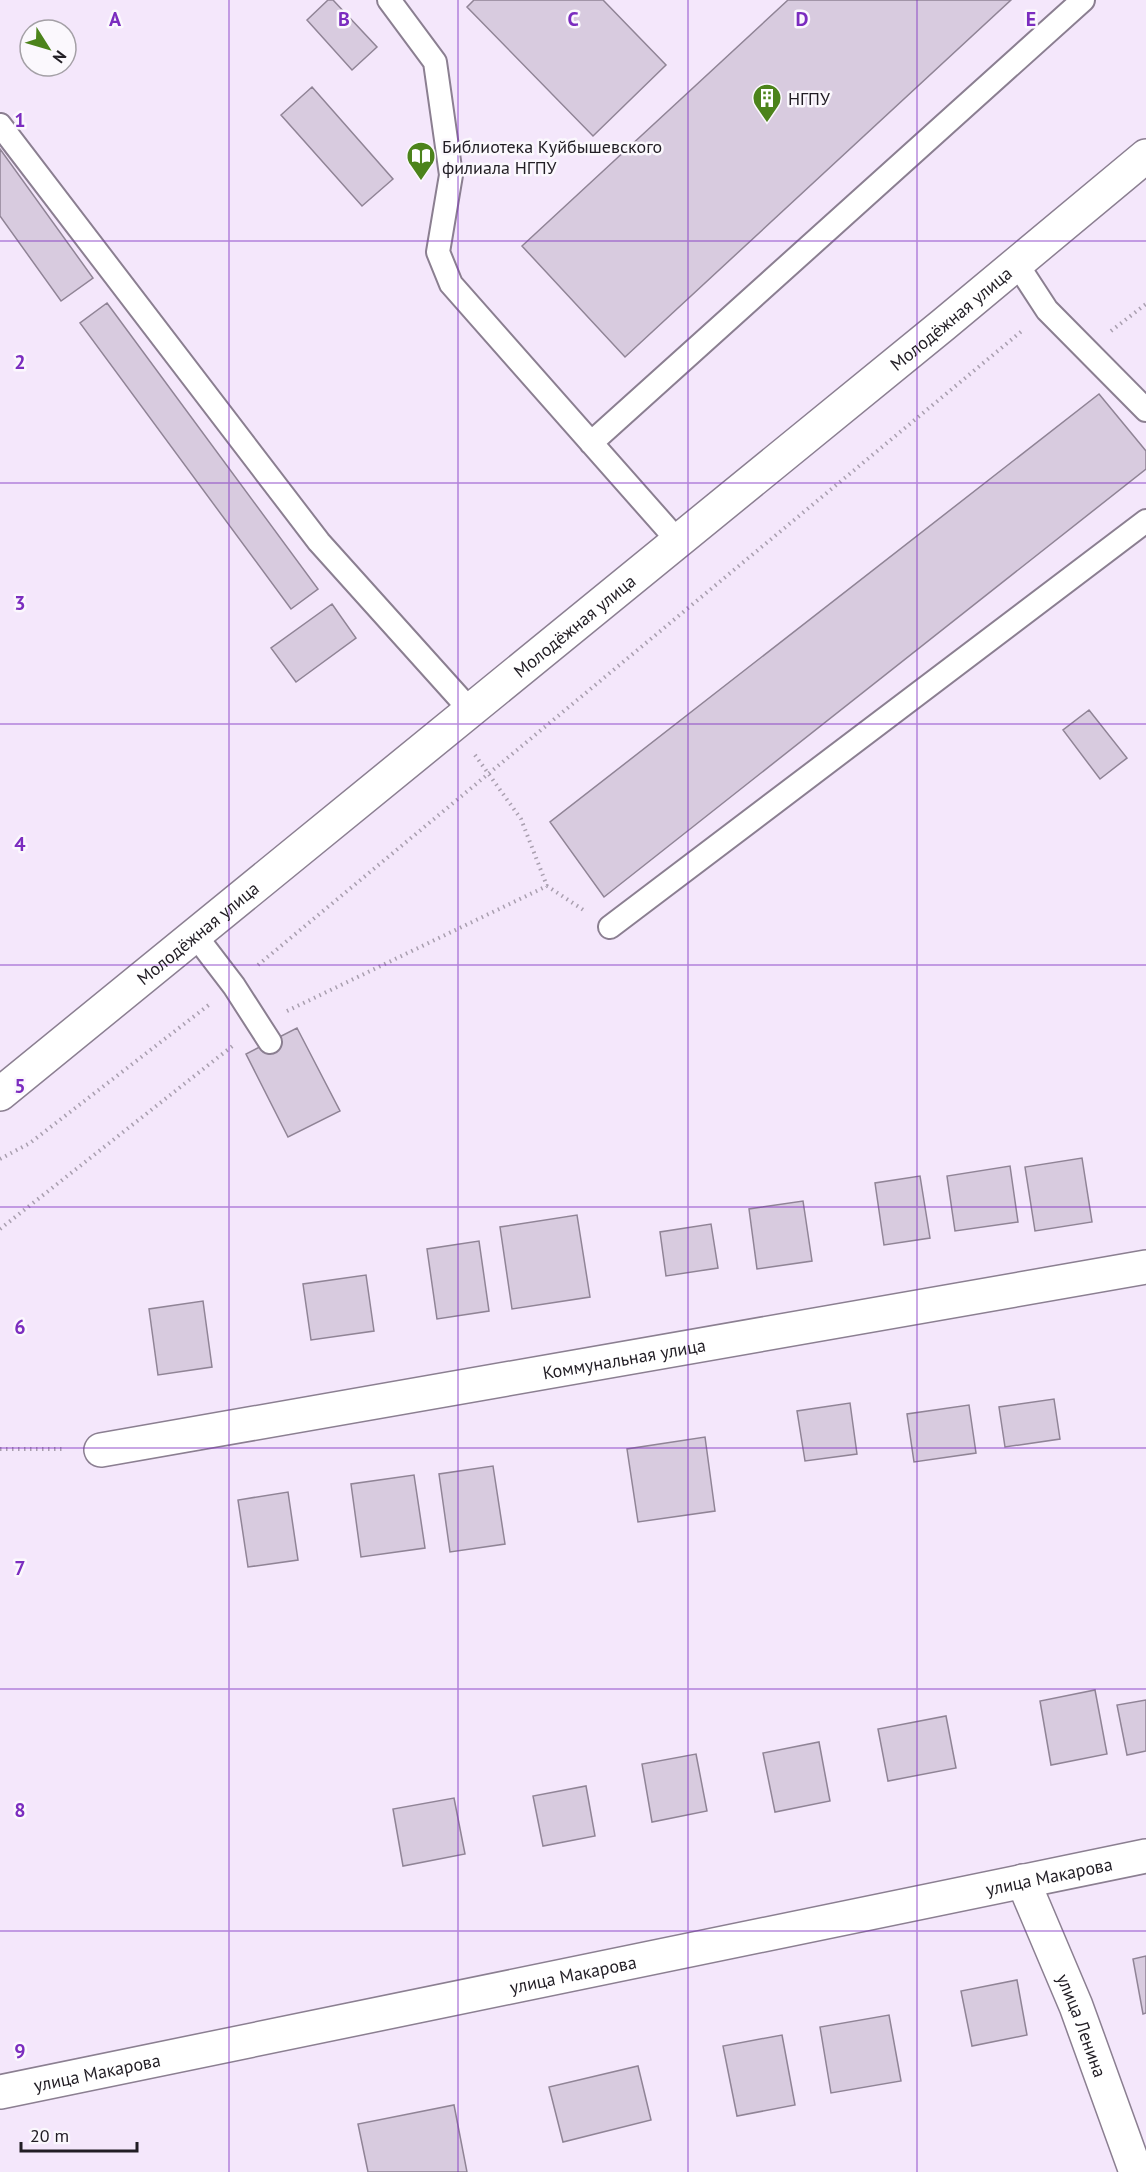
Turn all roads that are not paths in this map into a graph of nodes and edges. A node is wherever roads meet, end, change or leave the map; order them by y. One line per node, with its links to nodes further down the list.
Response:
1 (390, 0): 7 (lane)
2 (1083, 0): 7 (lane)
3 (0, 125): 10 (lane)
4 (1146, 156): 5 (street, Молодёжная улица)
5 (1017, 264): 6 (lane); 9 (street, Молодёжная улица)
6 (1146, 410)
7 (591, 443): 9 (lane)
8 (1146, 521): 11 (lane)
9 (678, 541): 10 (street, Молодёжная улица)
10 (463, 717): 12 (street, Молодёжная улица)
11 (610, 927)
12 (195, 935): 13 (lane); 14 (street, Молодёжная улица)
13 (265, 1033)
14 (0, 1094)
15 (1146, 1267): 16 (street, Коммунальная улица)
16 (101, 1450)
17 (1146, 1856): 18 (street, улица Макарова)
18 (1023, 1881): 19 (street, улица Макарова); 20 (street, улица Ленина)
19 (0, 2092)
20 (1136, 2172)

